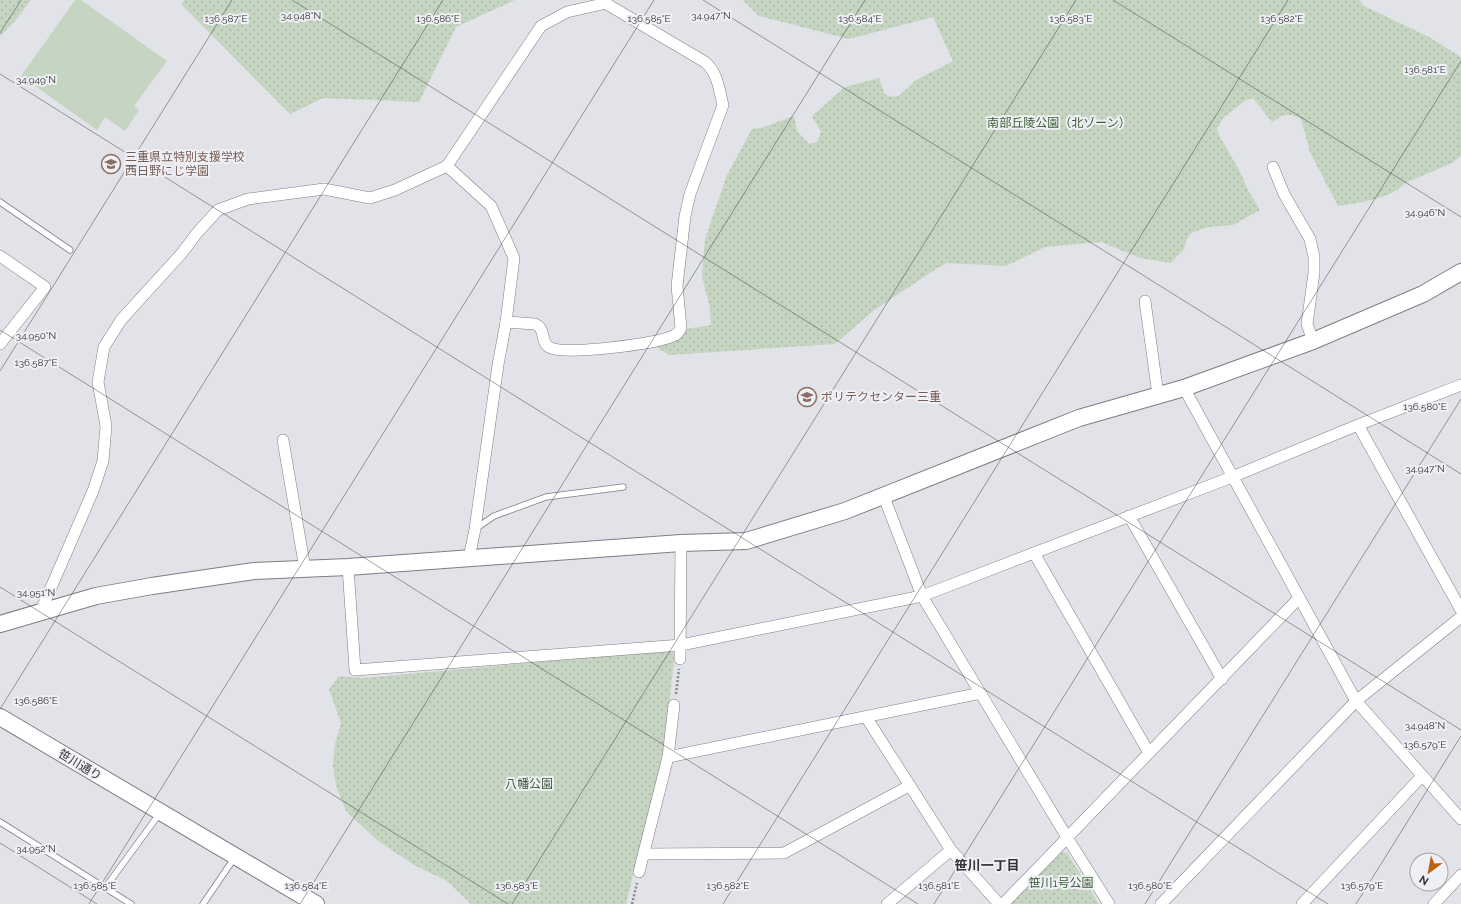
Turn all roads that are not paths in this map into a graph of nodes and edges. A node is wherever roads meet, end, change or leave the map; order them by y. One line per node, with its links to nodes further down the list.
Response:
1 (606, 1): 2 (street); 9 (street)
2 (447, 166): 9 (street); 30 (street)
3 (1272, 167): 10 (street)
4 (0, 202): 5 (lane)
5 (70, 250)
6 (0, 256): 11 (street)
7 (1461, 272): 10 (street)
8 (1144, 301): 14 (street)
9 (506, 322): 21 (street)
10 (1313, 341): 13 (street)
11 (0, 344)
12 (1461, 385): 15 (street)
13 (1184, 388): 14 (street); 17 (street)
14 (1158, 395): 19 (street)
15 (1358, 425): 17 (street); 29 (street)
16 (282, 440): 26 (street)
17 (1232, 477): 20 (street); 28 (street)
18 (623, 487): 21 (lane)
19 (884, 497): 22 (street); 27 (street)
20 (1129, 516): 23 (street); 35 (street)
21 (475, 529): 24 (street)
22 (681, 542): 24 (street); 33 (street)
23 (1034, 553): 27 (street); 41 (street)
24 (469, 558): 25 (street)
25 (348, 567): 26 (street); 33 (street)
26 (305, 569): 30 (street)
27 (922, 596): 33 (street); 36 (street)
28 (1299, 598): 35 (street); 37 (street)
29 (1461, 610)
30 (40, 612): 32 (street)
31 (1461, 617): 37 (street)
32 (0, 624)
33 (681, 645): 34 (street)
34 (680, 659)
35 (1222, 679): 41 (street)
36 (981, 693): 40 (street); 48 (street)
37 (1356, 701): 43 (street); 62 (street)
38 (674, 705): 42 (street)
39 (0, 717): 45 (street, 笹川通り)
40 (866, 717): 42 (street); 44 (street)
41 (1149, 753): 48 (street)
42 (668, 758): 50 (street)
43 (1422, 776): 46 (street); 63 (street)
44 (910, 786): 49 (street); 50 (street)
45 (160, 813): 51 (street, 笹川通り); 54 (lane)
46 (1461, 819)
47 (0, 822): 54 (lane)
48 (1068, 839): 60 (street); 61 (street)
49 (951, 850): 58 (street); 59 (street)
50 (644, 854): 52 (street)
51 (236, 857): 56 (lane); 57 (street, 笹川通り)
52 (640, 872)
53 (1461, 875): 64 (street)
54 (105, 888): 55 (lane)
55 (131, 904)
56 (203, 904)
57 (316, 904)
58 (887, 904)
59 (999, 904)
60 (1004, 904)
61 (1108, 904)
62 (1161, 904)
63 (1302, 904)
64 (1434, 904)

